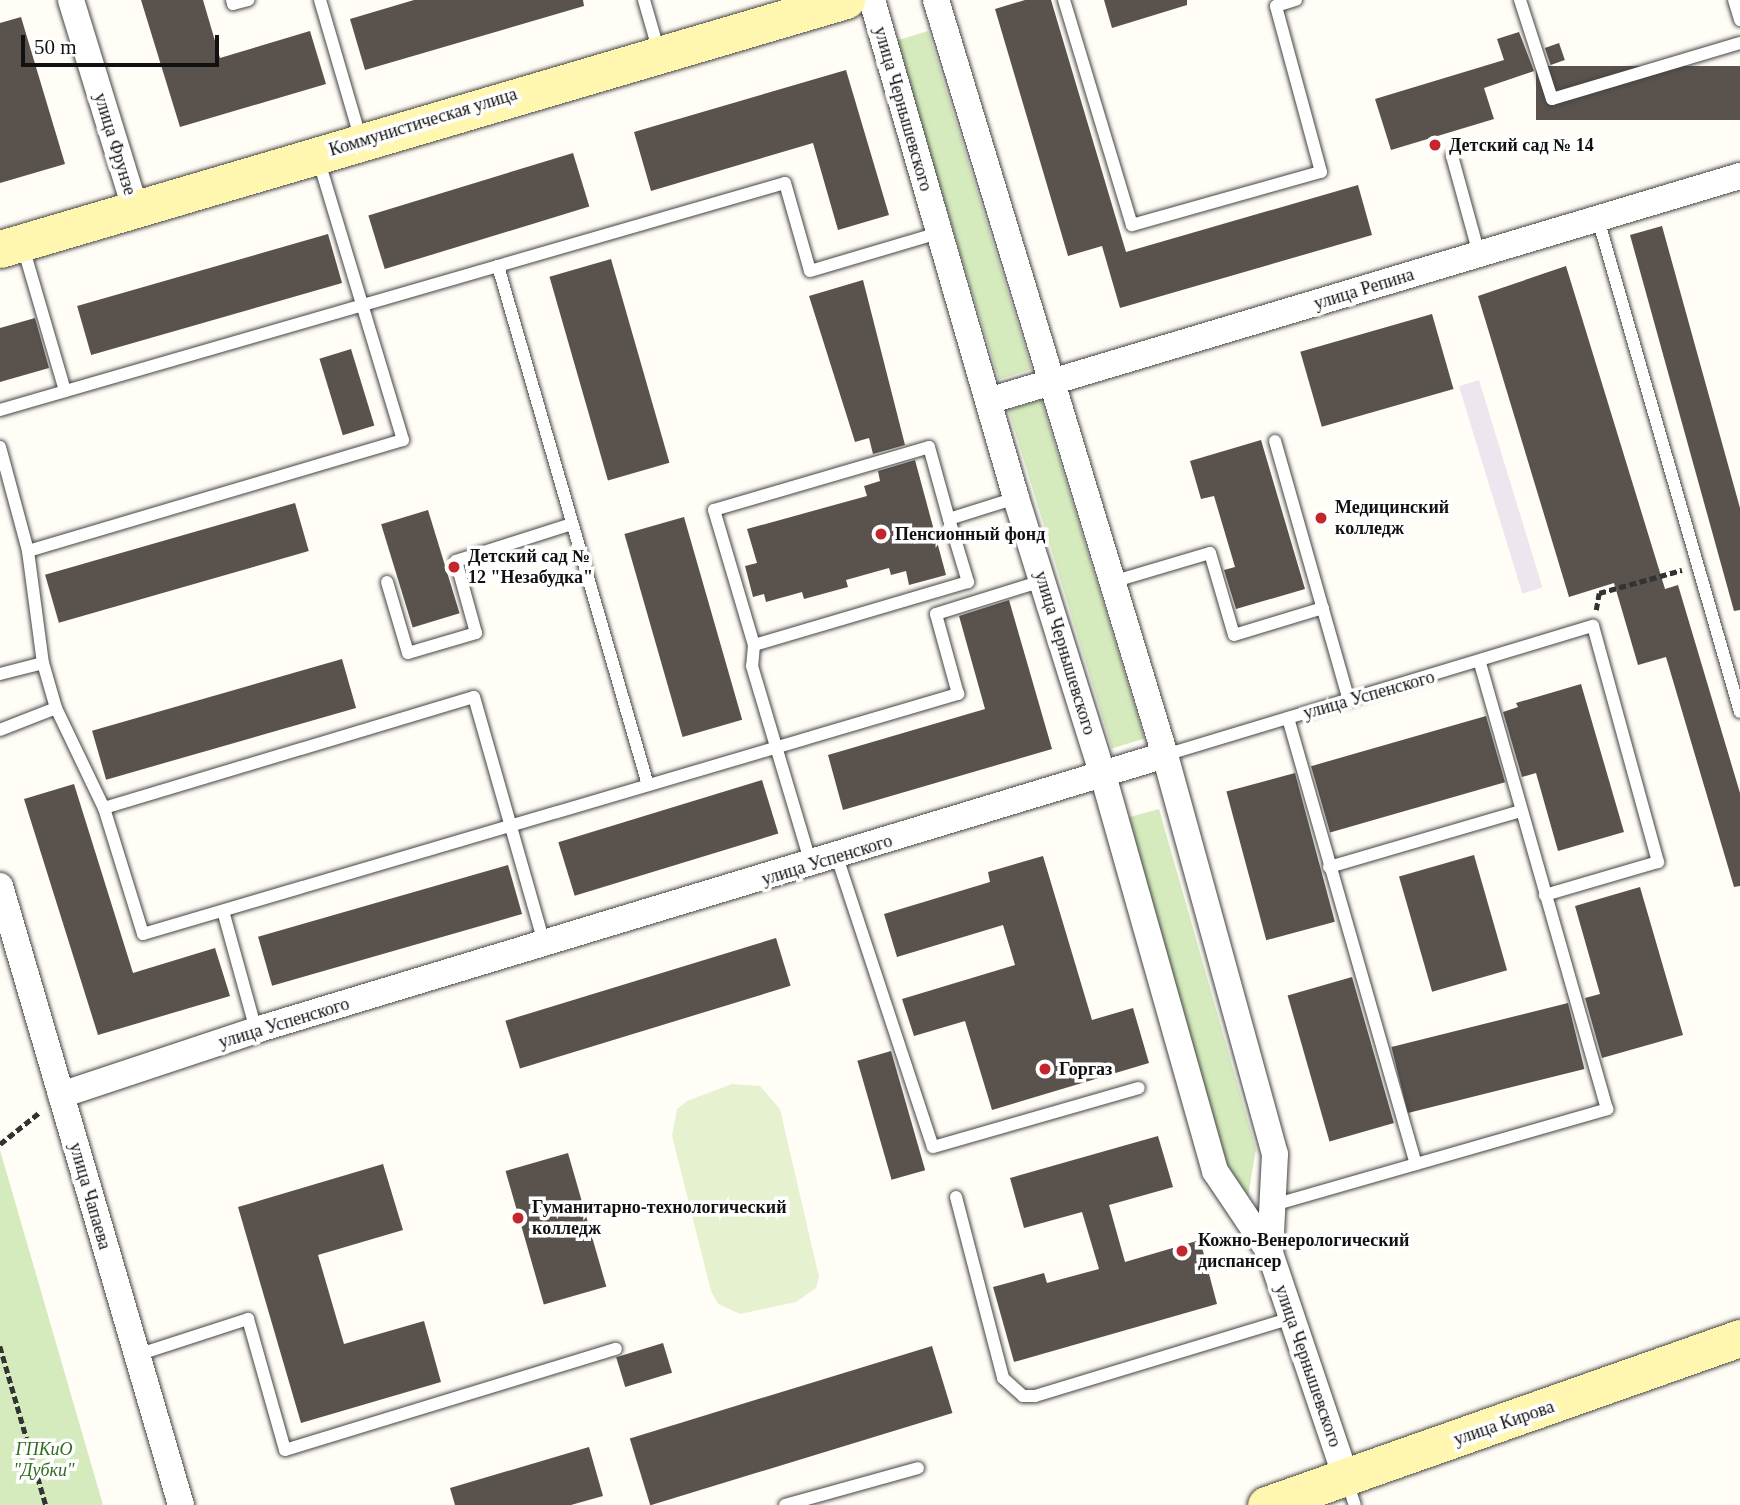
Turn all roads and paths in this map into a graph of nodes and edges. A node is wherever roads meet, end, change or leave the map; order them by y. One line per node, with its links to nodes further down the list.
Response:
1 (71, 0): 20 (street, улица Фрунзе)
2 (232, 0): 3 (lane)
3 (248, 0)
4 (320, 0): 16 (lane)
5 (644, 0): 15 (lane)
6 (846, 0): 15 (main road, Коммунистическая улица)
7 (872, 0): 22 (street, улица Чернышевского)
8 (936, 0): 27 (street, улица Чернышевского)
9 (1064, 0): 10 (lane)
10 (1296, 0)
11 (1520, 0): 14 (lane)
12 (1734, 0): 13 (lane)
13 (1740, 20)
14 (1740, 43)
15 (659, 52): 16 (main road, Коммунистическая улица)
16 (361, 141): 17 (main road, Коммунистическая улица)
17 (317, 154): 20 (main road, Коммунистическая улица); 26 (lane)
18 (1452, 156): 24 (lane)
19 (1740, 176): 21 (street, улица Репина)
20 (135, 208): 23 (main road, Коммунистическая улица)
21 (1598, 219): 24 (street, улица Репина); 37 (lane)
22 (938, 233): 25 (lane); 29 (street, улица Чернышевского)
23 (11, 246): 28 (lane)
24 (1479, 254): 27 (street, улица Репина)
25 (498, 266): 26 (lane); 35 (lane)
26 (362, 305): 28 (lane); 36 (lane)
27 (1053, 383): 29 (street, улица Репина); 40 (street, улица Чернышевского)
28 (65, 391): 30 (lane)
29 (988, 401): 33 (street, улица Чернышевского)
30 (0, 410)
31 (1275, 441): 41 (lane)
32 (0, 447): 36 (lane)
33 (1016, 498): 34 (lane); 39 (street, улица Чернышевского)
34 (949, 519): 43 (lane); 43 (lane)
35 (572, 524): 38 (lane); 55 (lane)
36 (28, 551): 44 (lane)
37 (1700, 565): 42 (path); 49 (lane)
38 (387, 582)
39 (1042, 582): 52 (lane); 54 (street, улица Чернышевского)
40 (1112, 582): 41 (lane); 53 (street, улица Чернышевского)
41 (1323, 608): 47 (lane)
42 (1593, 626): 45 (lane, улица Успенского); 63 (lane)
43 (754, 645): 52 (lane)
44 (43, 663): 46 (lane); 48 (lane)
45 (1480, 663): 47 (lane, улица Успенского); 57 (lane)
46 (0, 674)
47 (1349, 701): 50 (lane, улица Успенского)
48 (56, 708): 51 (lane); 56 (lane)
49 (1740, 712)
50 (1287, 718): 53 (lane, улица Успенского); 61 (lane)
51 (0, 730)
52 (776, 748): 55 (lane); 60 (lane)
53 (1165, 755): 54 (street, улица Успенского); 72 (street, улица Чернышевского)
54 (1103, 775): 59 (street, улица Успенского); 73 (street, улица Чернышевского)
55 (648, 785): 58 (lane)
56 (104, 808): 58 (lane); 64 (lane)
57 (1521, 811): 61 (lane); 63 (lane)
58 (511, 826): 64 (lane); 65 (lane)
59 (837, 857): 60 (street, улица Успенского); 67 (lane)
60 (811, 865): 65 (street, улица Успенского)
61 (1329, 867): 70 (lane)
62 (0, 886): 68 (street, улица Чапаева)
63 (1545, 895): 70 (lane)
64 (223, 911): 66 (lane)
65 (545, 946): 66 (street, улица Успенского)
66 (256, 1030): 68 (street, улица Успенского)
67 (1139, 1088)
68 (61, 1096): 69 (path); 78 (street, улица Чапаева)
69 (0, 1144)
70 (1416, 1164): 72 (lane)
71 (956, 1197): 74 (lane)
72 (1273, 1205): 73 (street, улица Чернышевского)
73 (1270, 1253): 74 (street, улица Чернышевского)
74 (1292, 1318): 80 (street, улица Чернышевского)
75 (1740, 1338): 80 (main road, улица Кирова)
76 (0, 1346): 81 (path)
77 (616, 1349): 78 (lane)
78 (137, 1355): 82 (street, улица Чапаева)
79 (918, 1468): 83 (lane)
80 (1351, 1491): 84 (main road, улица Кирова)
81 (46, 1505)
82 (181, 1505)
83 (785, 1505)
84 (1266, 1505)

